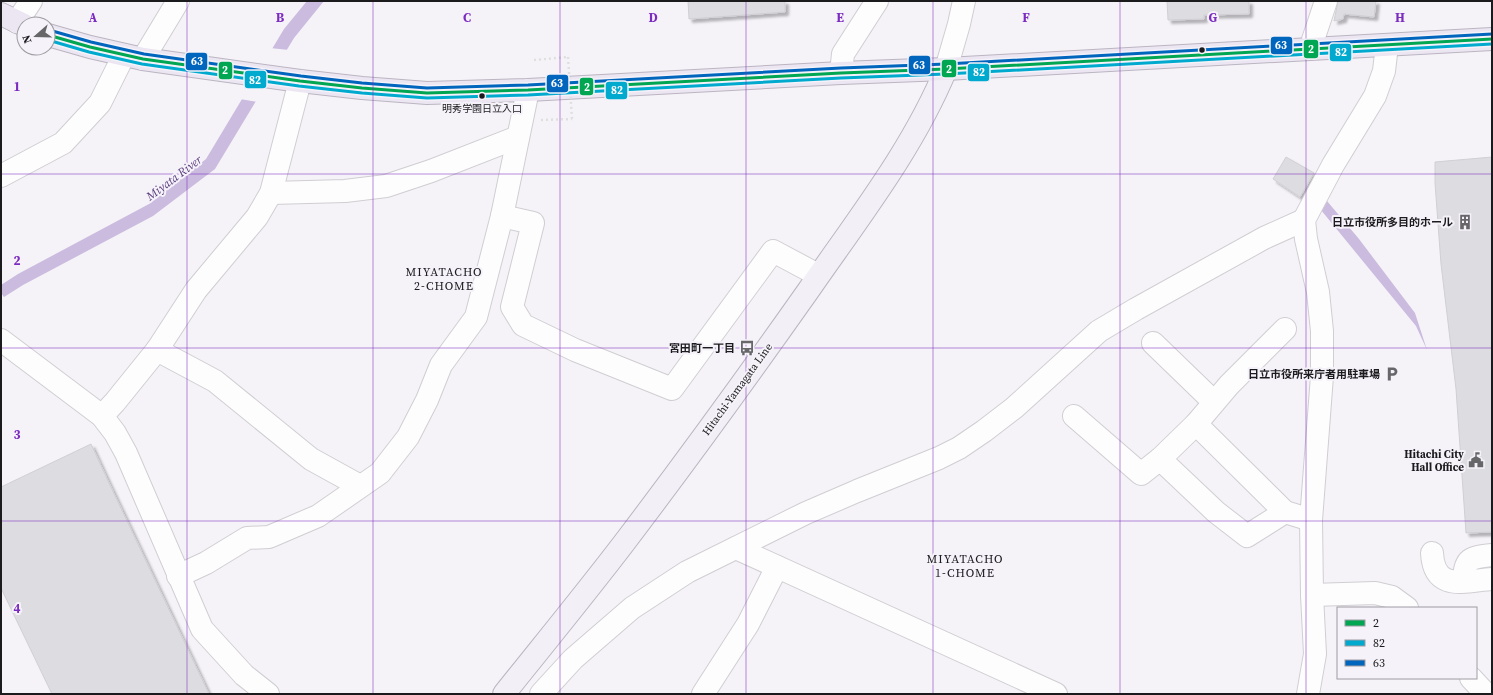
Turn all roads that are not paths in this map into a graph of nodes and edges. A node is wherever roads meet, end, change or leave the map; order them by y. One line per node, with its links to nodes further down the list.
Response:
1 (31, 1): 6 (street)
2 (178, 1): 11 (street)
3 (877, 1): 13 (street)
4 (964, 1): 12 (street)
5 (1326, 1): 10 (street)
6 (14, 20)
7 (56, 37): 11 (highway)
8 (1492, 39): 9 (highway)
9 (1387, 45): 10 (highway); 20 (street)
10 (1310, 49): 12 (highway)
11 (134, 57): 14 (highway); 17 (street)
12 (946, 69): 13 (highway); 21 (main road, Hitachi-Yamagata Line)
13 (841, 73): 15 (highway)
14 (294, 80): 15 (highway); 18 (street)
15 (528, 90): 16 (street)
16 (518, 137): 18 (street); 19 (street)
17 (1, 176)
18 (271, 193): 25 (street)
19 (502, 216): 21 (street); 31 (street)
20 (1304, 220): 33 (street); 34 (street)
21 (818, 275): 46 (main road, Hitachi-Yamagata Line)
22 (1285, 329): 26 (street)
23 (1, 340): 27 (street)
24 (1154, 343): 26 (street)
25 (157, 350): 27 (street); 31 (street)
26 (1214, 402): 29 (street)
27 (102, 416): 38 (street)
28 (1074, 416): 30 (street)
29 (1196, 424): 30 (street); 32 (street)
30 (1160, 459): 32 (street)
31 (360, 486): 38 (street)
32 (1285, 512): 33 (street)
33 (1311, 520): 41 (street)
34 (736, 548): 37 (street); 47 (street)
35 (1432, 553): 40 (street)
36 (1492, 555): 40 (street)
37 (777, 567): 44 (street); 48 (street)
38 (178, 576): 45 (street)
39 (1492, 579): 40 (street)
40 (1464, 581)
41 (1312, 595): 42 (street); 50 (street)
42 (1406, 607)
43 (1472, 679): 51 (street)
44 (1033, 689): 49 (street)
45 (268, 694)
46 (504, 694)
47 (541, 694)
48 (703, 694)
49 (1056, 694)
50 (1308, 694)
51 (1486, 694)

